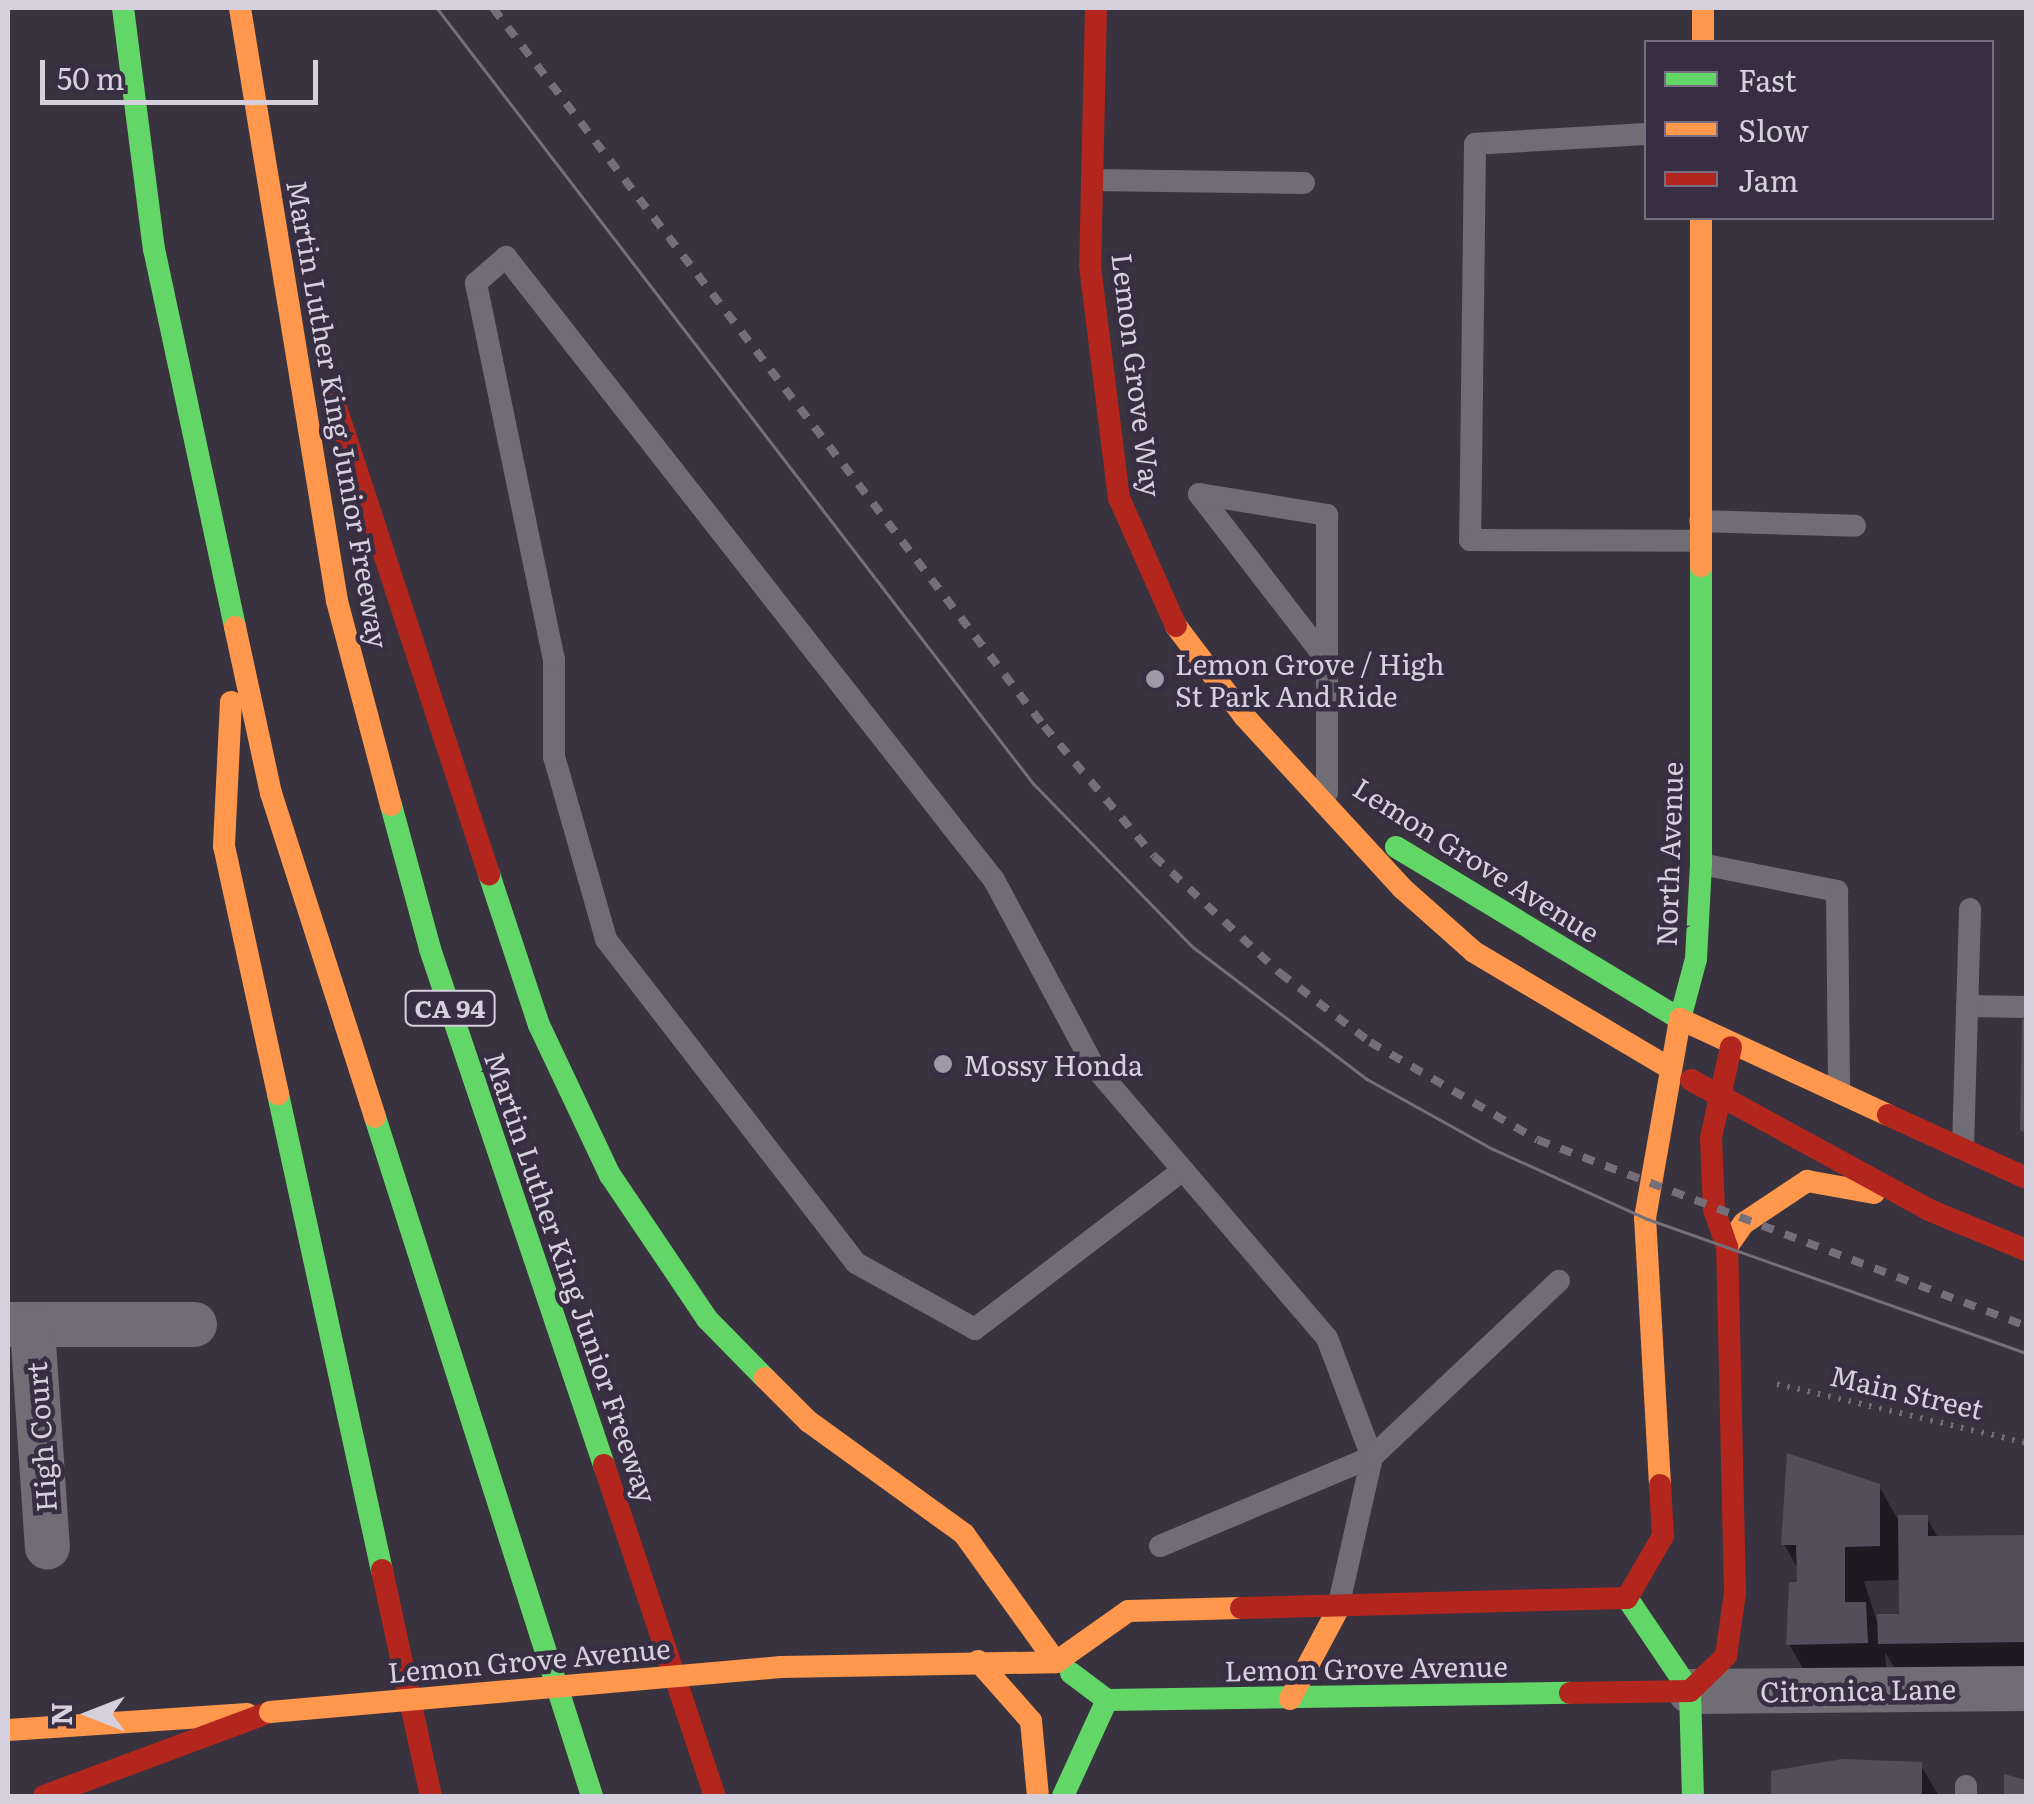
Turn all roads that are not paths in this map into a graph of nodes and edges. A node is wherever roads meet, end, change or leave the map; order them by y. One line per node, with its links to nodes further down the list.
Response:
1 (123, 8): 13 (main road)
2 (240, 8): 9 (main road, Martin Luther King Junior Freeway / CA 94)
3 (1096, 8): 7 (main road, Lemon Grove Way)
4 (1703, 8): 5 (main road)
5 (1703, 40)
6 (1644, 134): 12 (lane)
7 (1092, 180): 8 (lane); 15 (main road, Lemon Grove Way)
8 (1304, 183)
9 (268, 198): 40 (main road); 50 (main road, Martin Luther King Junior Freeway / CA 94)
10 (1701, 220): 12 (main road, North Avenue)
11 (1855, 526): 12 (lane)
12 (1700, 531): 16 (main road, North Avenue)
13 (234, 644): 48 (main road); 49 (main road)
14 (1326, 658): 14 (lane); 15 (lane)
15 (1326, 802): 20 (main road, Lemon Grove Avenue); 22 (main road, Lemon Grove Avenue)
16 (1701, 864): 20 (main road, North Avenue); 24 (lane)
17 (1970, 909): 18 (lane)
18 (1966, 1006): 19 (lane); 25 (lane)
19 (2026, 1007)
20 (1680, 1019): 21 (main road, Lemon Grove Avenue); 22 (main road, North Avenue)
21 (1732, 1048): 23 (main road); 24 (main road, Lemon Grove Avenue)
22 (1670, 1069): 23 (main road, Lemon Grove Avenue); 37 (main road, North Avenue)
23 (1719, 1096): 28 (main road, Lemon Grove Avenue); 29 (main road)
24 (1839, 1097): 25 (main road, Lemon Grove Avenue)
25 (1963, 1151): 27 (main road, Lemon Grove Avenue)
26 (1179, 1173): 26 (lane); 34 (lane)
27 (2026, 1178)
28 (1929, 1210): 29 (main road); 30 (main road, Lemon Grove Avenue)
29 (1727, 1247): 42 (main road)
30 (2026, 1250)
31 (1558, 1282): 34 (lane)
32 (194, 1324): 33 (street)
33 (20, 1326): 35 (street, High Court)
34 (1372, 1457): 36 (lane); 38 (lane)
35 (47, 1546)
36 (1160, 1546)
37 (1628, 1598): 38 (main road); 42 (main road)
38 (1338, 1608): 40 (main road); 43 (main road)
39 (978, 1660): 40 (main road, Lemon Grove Avenue); 45 (main road, Lemon Grove Avenue, bridge); 51 (main road)
40 (1056, 1662): 44 (main road)
41 (2026, 1688): 42 (street, Citronica Lane)
42 (1690, 1691): 43 (main road, Lemon Grove Avenue); 53 (main road)
43 (1290, 1698): 44 (main road, Lemon Grove Avenue)
44 (1107, 1700): 52 (main road)
45 (270, 1712): 46 (main road, Lemon Grove Avenue); 47 (main road)
46 (8, 1730)
47 (44, 1796)
48 (432, 1796)
49 (592, 1796)
50 (715, 1796)
51 (1038, 1796)
52 (1063, 1796)
53 (1693, 1796)

